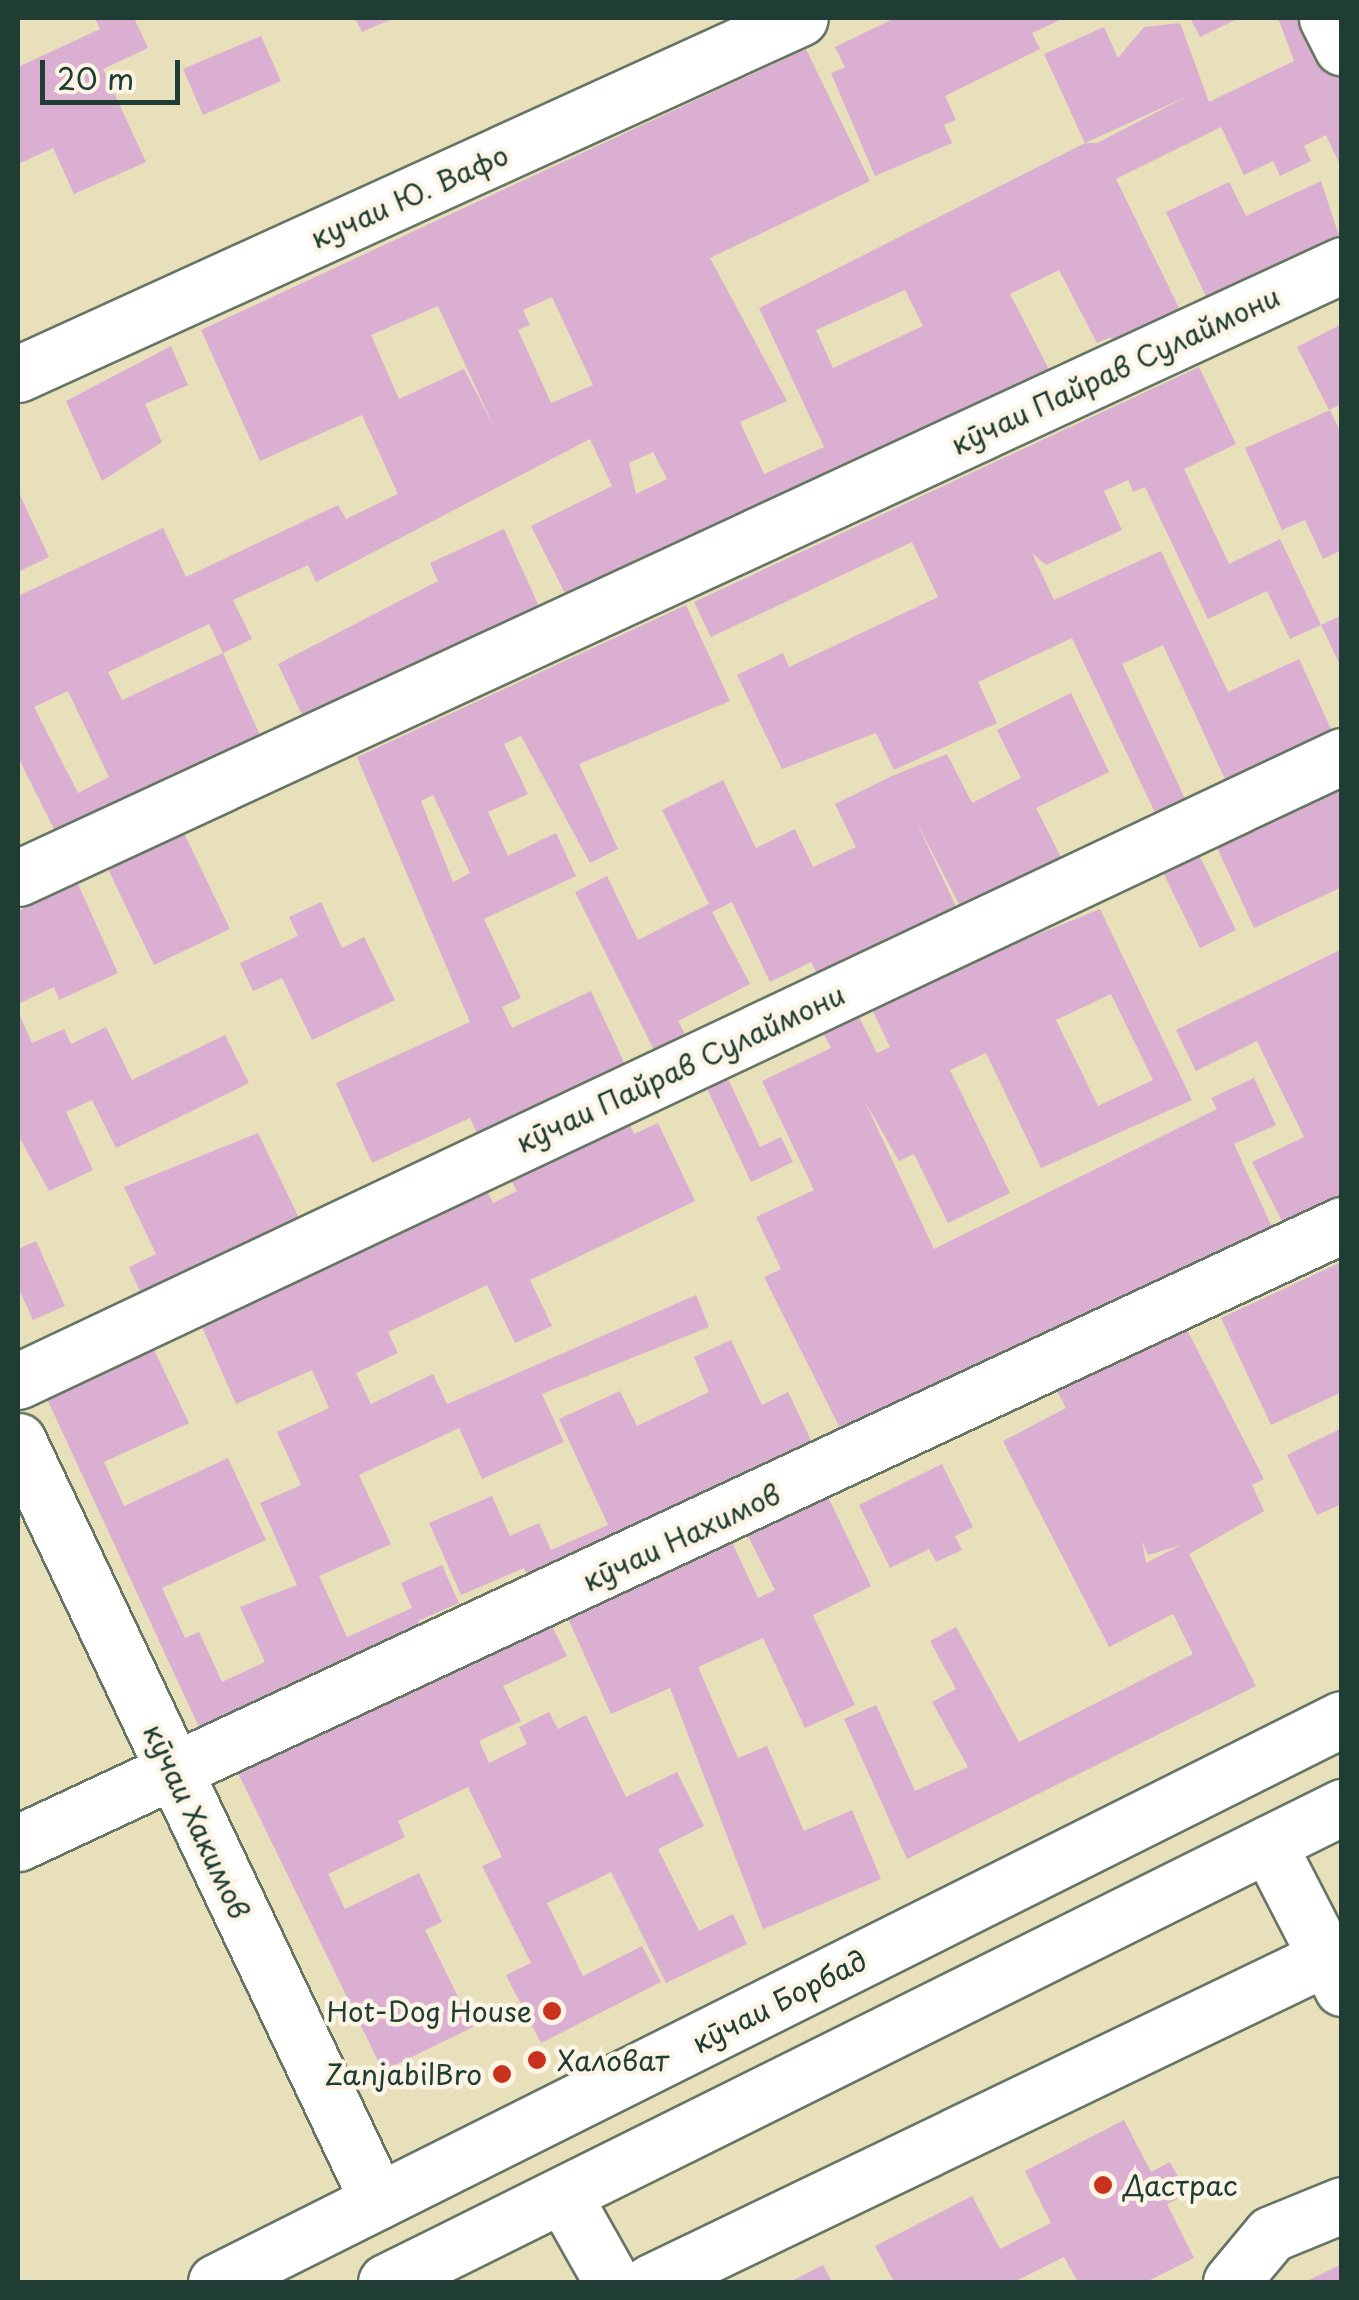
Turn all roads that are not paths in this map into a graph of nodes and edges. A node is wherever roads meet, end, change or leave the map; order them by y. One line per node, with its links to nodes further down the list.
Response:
1 (800, 18): 5 (street, кучаи Ю. Вафо)
2 (1327, 18): 3 (street)
3 (1342, 48)
4 (1342, 265): 7 (street, кӯчаи Пайрав Сулаймони)
5 (18, 374)
6 (1342, 756): 9 (street, кӯчаи Пайрав Сулаймони)
7 (18, 878)
8 (1342, 1225): 12 (street, кӯчаи Нахимов)
9 (18, 1381)
10 (18, 1441): 12 (street, кӯчаи Хакимов)
11 (1342, 1720): 18 (street, кӯчаи Борбад)
12 (174, 1776): 14 (street, кӯчаи Нахимов); 18 (street, кӯчаи Хакимов)
13 (1342, 1807): 15 (street)
14 (18, 1843)
15 (1268, 1844): 16 (street); 17 (street)
16 (1333, 1973): 23 (street)
17 (563, 2195): 21 (street); 22 (street)
18 (378, 2201): 20 (street, кӯчаи Борбад)
19 (1342, 2205): 24 (street)
20 (216, 2282)
21 (386, 2282)
22 (612, 2282)
23 (651, 2282)
24 (1231, 2282)

